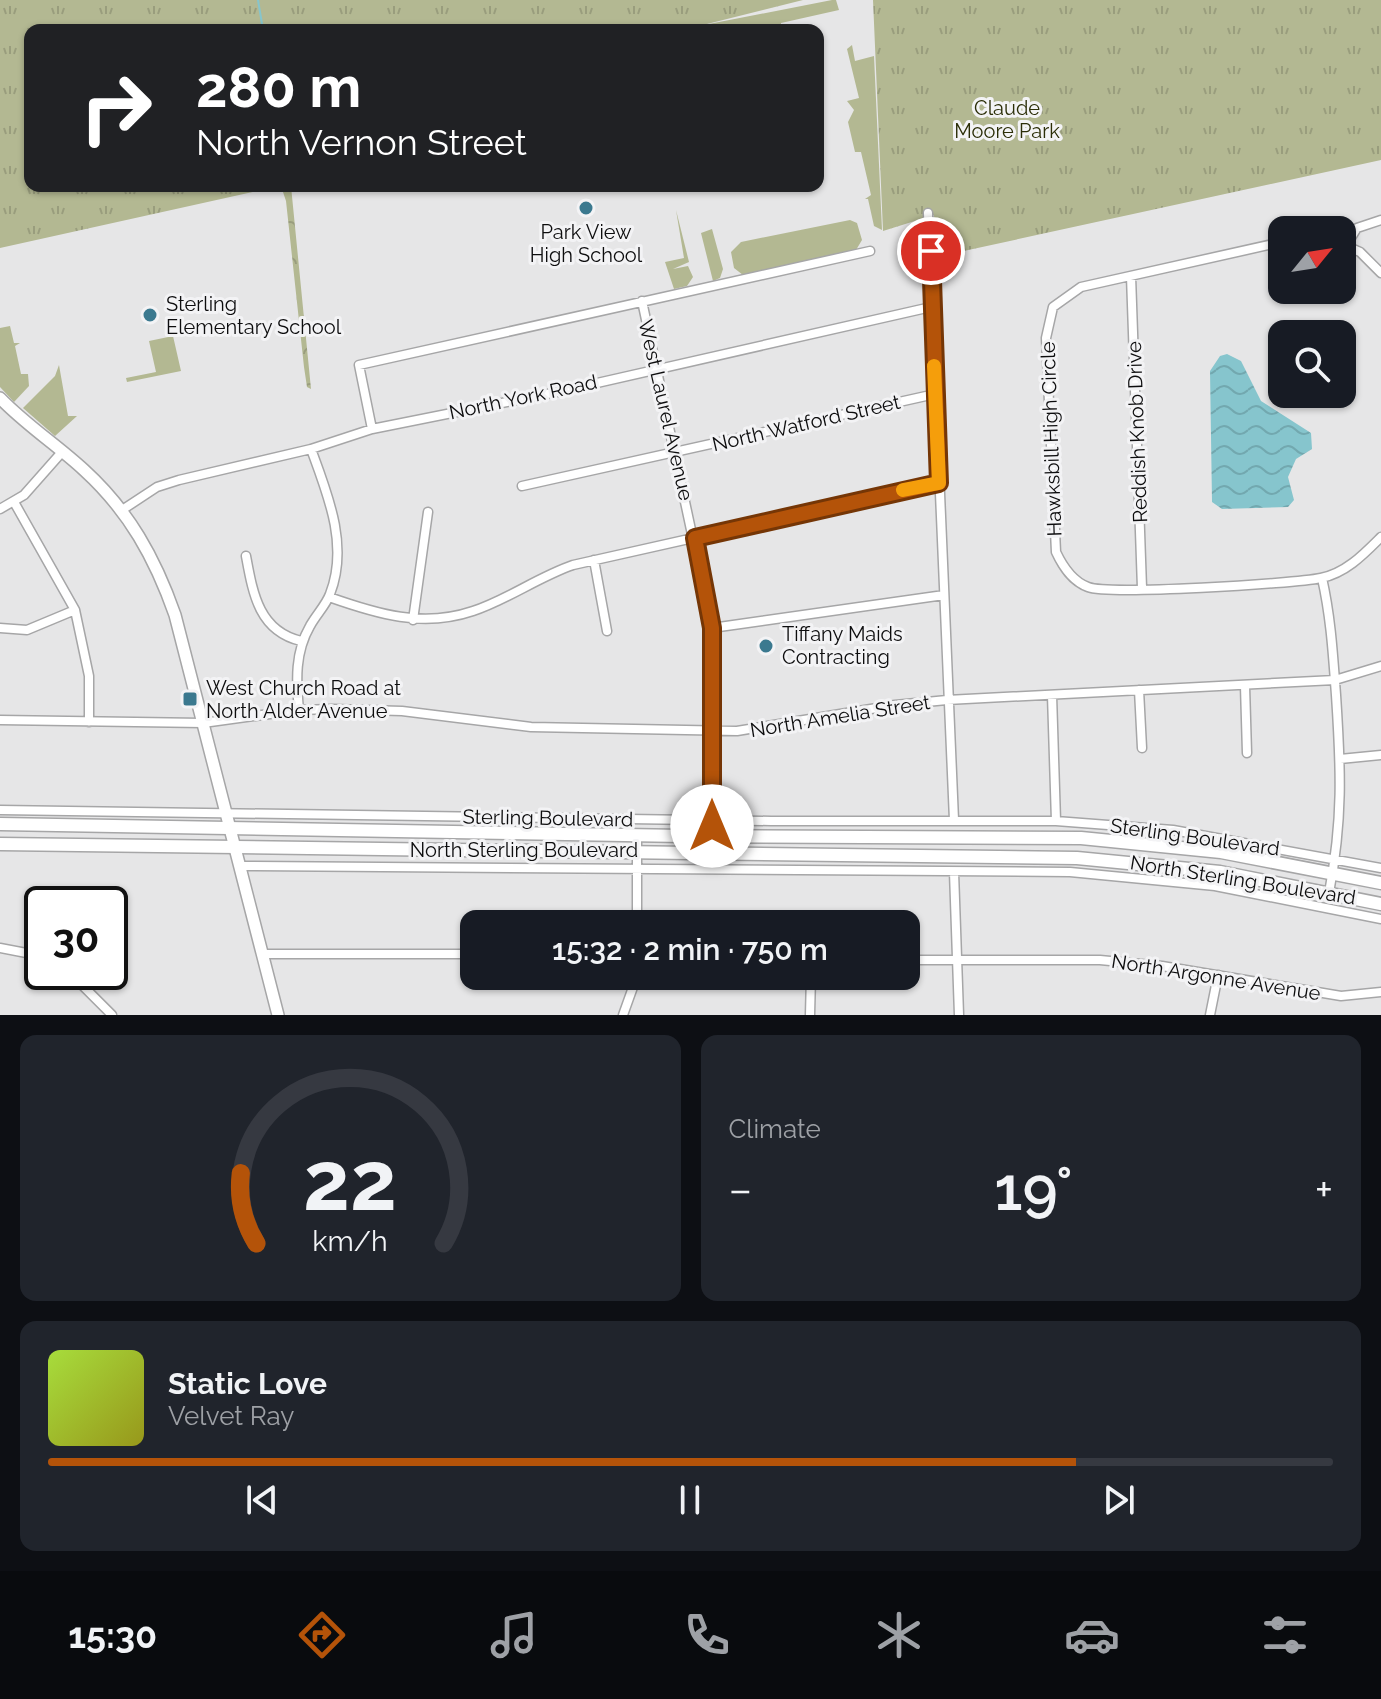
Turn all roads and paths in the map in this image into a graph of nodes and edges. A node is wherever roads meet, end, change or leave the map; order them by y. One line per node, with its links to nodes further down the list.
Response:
1 (928, 213): 10 (street)
2 (1381, 220): 3 (street)
3 (1356, 229)
4 (1268, 245): 8 (street, Hawksbill High Circle)
5 (1356, 250): 7 (street)
6 (870, 251): 9 (street)
7 (1381, 273)
8 (1131, 276): 29 (street, Reddish Knob Drive); 29 (street, Hawksbill High Circle)
9 (642, 301): 11 (street, West Laurel Avenue); 14 (street)
10 (931, 307): 11 (street, North York Road); 12 (street)
11 (658, 367): 14 (street, North York Road); 17 (street, West Laurel Avenue)
12 (935, 394): 17 (street, North Watford Street); 18 (street)
13 (0, 398): 16 (main road)
14 (372, 429): 15 (street, North York Road)
15 (311, 449): 22 (street, North York Road); 31 (street)
16 (62, 452): 20 (street); 22 (main road)
17 (677, 453): 19 (street, North Watford Street); 25 (street, West Laurel Avenue)
18 (939, 483): 25 (street); 30 (street)
19 (522, 486)
20 (14, 502): 21 (street); 32 (street)
21 (0, 509)
22 (122, 510): 47 (main road)
23 (428, 512): 33 (street)
24 (1381, 537): 28 (street, Hawksbill High Circle)
25 (695, 538): 27 (street); 35 (street, West Laurel Avenue)
26 (246, 556): 37 (street)
27 (594, 560): 33 (street); 36 (street)
28 (1322, 578): 29 (street, Hawksbill High Circle); 39 (street)
29 (1142, 588)
30 (944, 595): 35 (street); 43 (street)
31 (329, 597): 33 (street); 37 (street)
32 (75, 610): 34 (street); 46 (street)
33 (413, 620)
34 (0, 628)
35 (712, 628): 48 (street, West Laurel Avenue)
36 (607, 631)
37 (301, 641): 44 (street)
38 (1381, 666): 39 (street, North Amelia Street)
39 (1335, 680): 40 (street, North Amelia Street); 52 (street)
40 (1245, 686): 41 (street, North Amelia Street); 50 (street)
41 (1139, 690): 42 (street, North Amelia Street); 49 (street)
42 (1052, 695): 43 (street, North Amelia Street); 57 (street)
43 (947, 700): 48 (street, North Amelia Street); 56 (street)
44 (299, 710): 47 (street, North Amelia Street); 48 (street, North Amelia Street)
45 (0, 720): 46 (street, North Amelia Street)
46 (89, 722): 47 (street, North Amelia Street)
47 (203, 723): 54 (main road)
48 (713, 731): 55 (street, West Laurel Avenue)
49 (1142, 748)
50 (1247, 753)
51 (1381, 755): 52 (street)
52 (1340, 759): 66 (street)
53 (0, 810): 54 (street, Sterling Boulevard)
54 (225, 812): 55 (street, Sterling Boulevard); 59 (main road)
55 (712, 820): 56 (street, Sterling Boulevard); 61 (street, West Laurel Avenue)
56 (954, 820): 57 (street, Sterling Boulevard)
57 (1056, 821): 66 (street, Sterling Boulevard)
58 (0, 824): 59 (main road, North Sterling Boulevard)
59 (230, 828): 60 (main road, North Sterling Boulevard); 63 (main road)
60 (637, 835): 61 (main road, North Sterling Boulevard); 64 (street)
61 (712, 836): 65 (street, West Laurel Avenue); 71 (main road, North Sterling Boulevard)
62 (0, 844): 63 (main road, North Sterling Boulevard)
63 (236, 848): 64 (main road, North Sterling Boulevard); 67 (main road)
64 (638, 850): 65 (main road, North Sterling Boulevard); 69 (street)
65 (712, 853): 73 (main road, North Sterling Boulevard)
66 (1335, 858): 68 (street, Sterling Boulevard); 71 (street)
67 (241, 866): 69 (street); 79 (main road)
68 (1381, 868)
69 (639, 869): 70 (street); 75 (street)
70 (954, 872): 76 (street); 81 (street)
71 (1333, 873): 72 (main road, North Sterling Boulevard); 73 (street)
72 (1381, 883)
73 (1329, 893): 74 (main road, North Sterling Boulevard)
74 (1381, 904)
75 (638, 910)
76 (1381, 919)
77 (0, 948): 78 (street)
78 (24, 953)
79 (263, 954): 80 (street); 89 (main road)
80 (460, 954)
81 (957, 958): 82 (street, North Argonne Avenue); 83 (street, North Argonne Avenue); 92 (street)
82 (920, 959)
83 (1218, 975): 87 (street, North Argonne Avenue); 93 (street)
84 (88, 990): 88 (street)
85 (632, 990): 90 (street)
86 (811, 990): 91 (street)
87 (1381, 992)
88 (112, 1015)
89 (278, 1015)
90 (623, 1015)
91 (810, 1015)
92 (959, 1015)
93 (1210, 1015)

